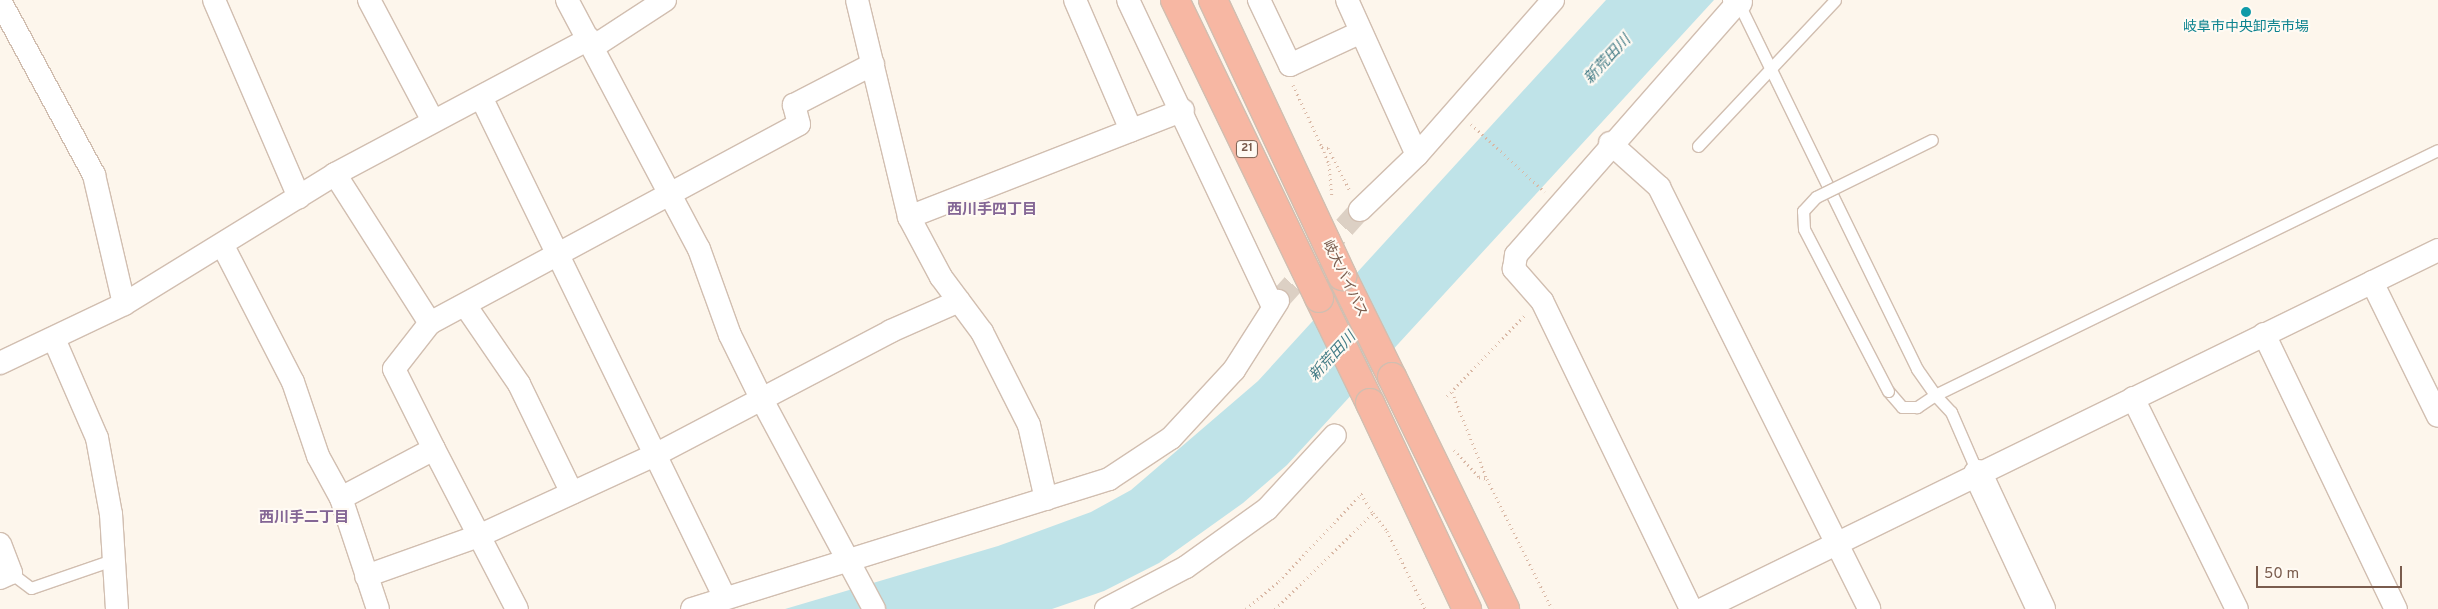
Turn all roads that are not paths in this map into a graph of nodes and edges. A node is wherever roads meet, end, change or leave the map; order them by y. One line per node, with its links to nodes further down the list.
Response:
1 (214, 0): 31 (street)
2 (369, 0): 22 (street)
3 (567, 0): 17 (street)
4 (664, 0): 17 (street)
5 (857, 0): 18 (street)
6 (1075, 0): 23 (street)
7 (1128, 0): 21 (street)
8 (1175, 0): 70 (highway, 21, bridge)
9 (1213, 0): 71 (highway, 岐大バイパス / 21, bridge)
10 (1259, 0): 16 (street)
11 (1347, 0): 16 (street)
12 (1835, 0): 19 (lane)
13 (0, 1): 39 (street)
14 (1738, 1): 19 (lane); 25 (street)
15 (1540, 4): 28 (street)
16 (1361, 32): 28 (street)
17 (591, 43): 20 (street); 30 (street)
18 (873, 64): 30 (street); 33 (street)
19 (1770, 64): 26 (lane); 45 (lane)
20 (482, 99): 22 (street); 36 (street)
21 (1183, 110): 23 (street); 55 (street)
22 (433, 120): 29 (street)
23 (1131, 130): 33 (street)
24 (1932, 140): 45 (lane, bridge)
25 (1610, 143): 57 (street); 72 (street)
26 (1698, 146)
27 (2438, 150): 45 (lane)
28 (1417, 155): 32 (street)
29 (335, 174): 31 (street); 41 (street)
30 (670, 191): 36 (street); 46 (street)
31 (299, 197): 34 (street)
32 (1361, 208)
33 (909, 217): 38 (street)
34 (224, 246): 39 (street); 54 (street)
35 (2438, 250): 37 (street)
36 (558, 255): 40 (street); 51 (street)
37 (2372, 282): 42 (street); 48 (street)
38 (959, 301): 46 (street); 55 (street)
39 (124, 304): 43 (street)
40 (465, 305): 41 (street); 53 (street)
41 (430, 323): 50 (street)
42 (2264, 334): 47 (street); 77 (street)
43 (54, 339): 44 (street); 59 (street)
44 (0, 363)
45 (1935, 395): 52 (lane)
46 (761, 398): 51 (street); 60 (street)
47 (2134, 398): 52 (street); 76 (street)
48 (2438, 416)
49 (1335, 435): 64 (street)
50 (434, 449): 54 (street); 56 (street)
51 (657, 454): 53 (street); 63 (street)
52 (1978, 474): 57 (street); 75 (street)
53 (572, 493): 56 (street)
54 (341, 498): 62 (street)
55 (1046, 499): 60 (street)
56 (481, 535): 62 (street); 67 (street)
57 (1837, 543): 73 (street); 74 (street)
58 (0, 544): 61 (street)
59 (115, 559): 61 (lane); 65 (street)
60 (853, 570): 63 (street); 69 (street)
61 (6, 576)
62 (366, 576): 66 (street)
63 (725, 598): 68 (street)
64 (1120, 607)
65 (117, 609)
66 (378, 609)
67 (517, 609)
68 (692, 609)
69 (874, 609)
70 (1467, 609)
71 (1505, 609)
72 (1691, 609)
73 (1703, 609)
74 (1868, 609)
75 (2041, 609)
76 (2237, 609)
77 (2396, 609)

